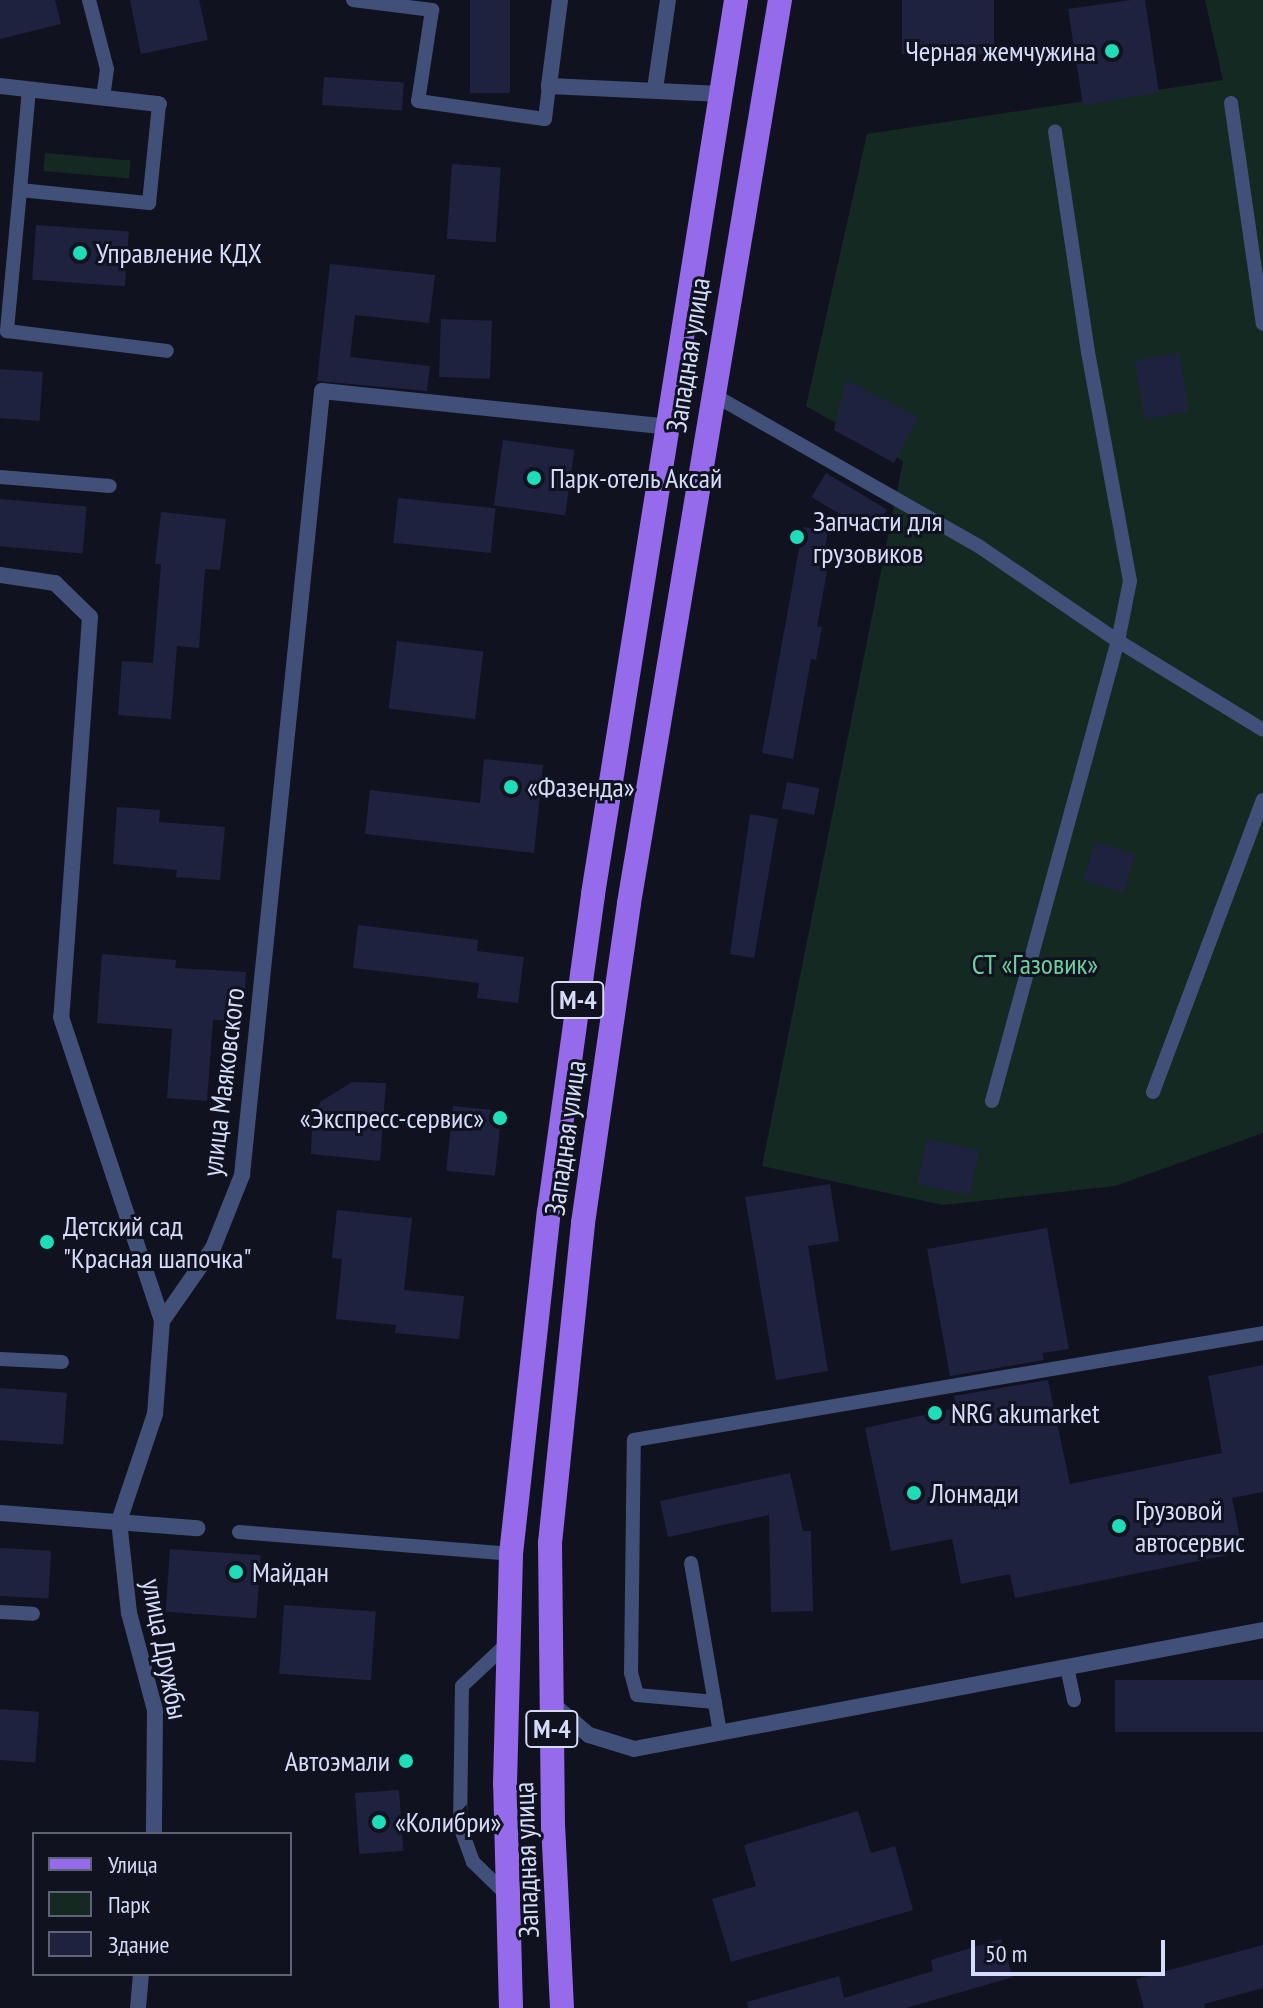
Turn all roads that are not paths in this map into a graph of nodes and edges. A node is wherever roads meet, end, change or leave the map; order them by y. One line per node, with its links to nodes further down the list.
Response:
1 (89, 0): 12 (lane)
2 (353, 0): 8 (lane)
3 (560, 0): 8 (street)
4 (668, 0): 10 (street)
5 (736, 0): 11 (main road, Западная улица / М-4)
6 (780, 0): 19 (main road, Западная улица / М-4)
7 (0, 86): 9 (street)
8 (549, 86): 10 (street)
9 (29, 89): 12 (street); 16 (lane)
10 (655, 89): 11 (street)
11 (721, 94): 20 (main road, Западная улица / М-4)
12 (103, 97): 14 (street)
13 (1231, 103): 17 (lane)
14 (159, 104): 16 (lane)
15 (1055, 131): 24 (lane)
16 (20, 190): 18 (lane)
17 (1263, 324)
18 (167, 351)
19 (712, 394): 24 (lane); 46 (main road, Западная улица / М-4)
20 (668, 427): 29 (street, улица Маяковского); 37 (main road, Западная улица / М-4)
21 (0, 477): 22 (lane)
22 (110, 486)
23 (0, 575): 29 (street)
24 (1118, 641): 25 (lane); 28 (lane)
25 (1263, 730)
26 (1263, 800): 27 (lane)
27 (1153, 1092)
28 (992, 1101)
29 (162, 1321): 34 (street, улица Дружбы)
30 (1263, 1333): 45 (lane)
31 (0, 1359): 32 (lane)
32 (62, 1362)
33 (0, 1513): 34 (street)
34 (119, 1521): 35 (street); 48 (street, улица Дружбы)
35 (197, 1528)
36 (239, 1532): 37 (lane)
37 (511, 1554): 42 (main road, Западная улица / М-4)
38 (691, 1563): 45 (lane)
39 (0, 1612): 40 (lane)
40 (33, 1614)
41 (1263, 1630): 43 (street)
42 (508, 1643): 49 (main road, Западная улица / М-4); 49 (lane)
43 (1067, 1667): 44 (lane); 47 (street)
44 (1074, 1700)
45 (715, 1702): 47 (lane)
46 (552, 1704): 47 (street); 53 (main road, Западная улица / М-4)
47 (720, 1733)
48 (154, 1832)
49 (508, 1896): 52 (main road, Западная улица / М-4)
50 (141, 1976): 51 (street)
51 (138, 2008)
52 (511, 2008)
53 (562, 2008)

